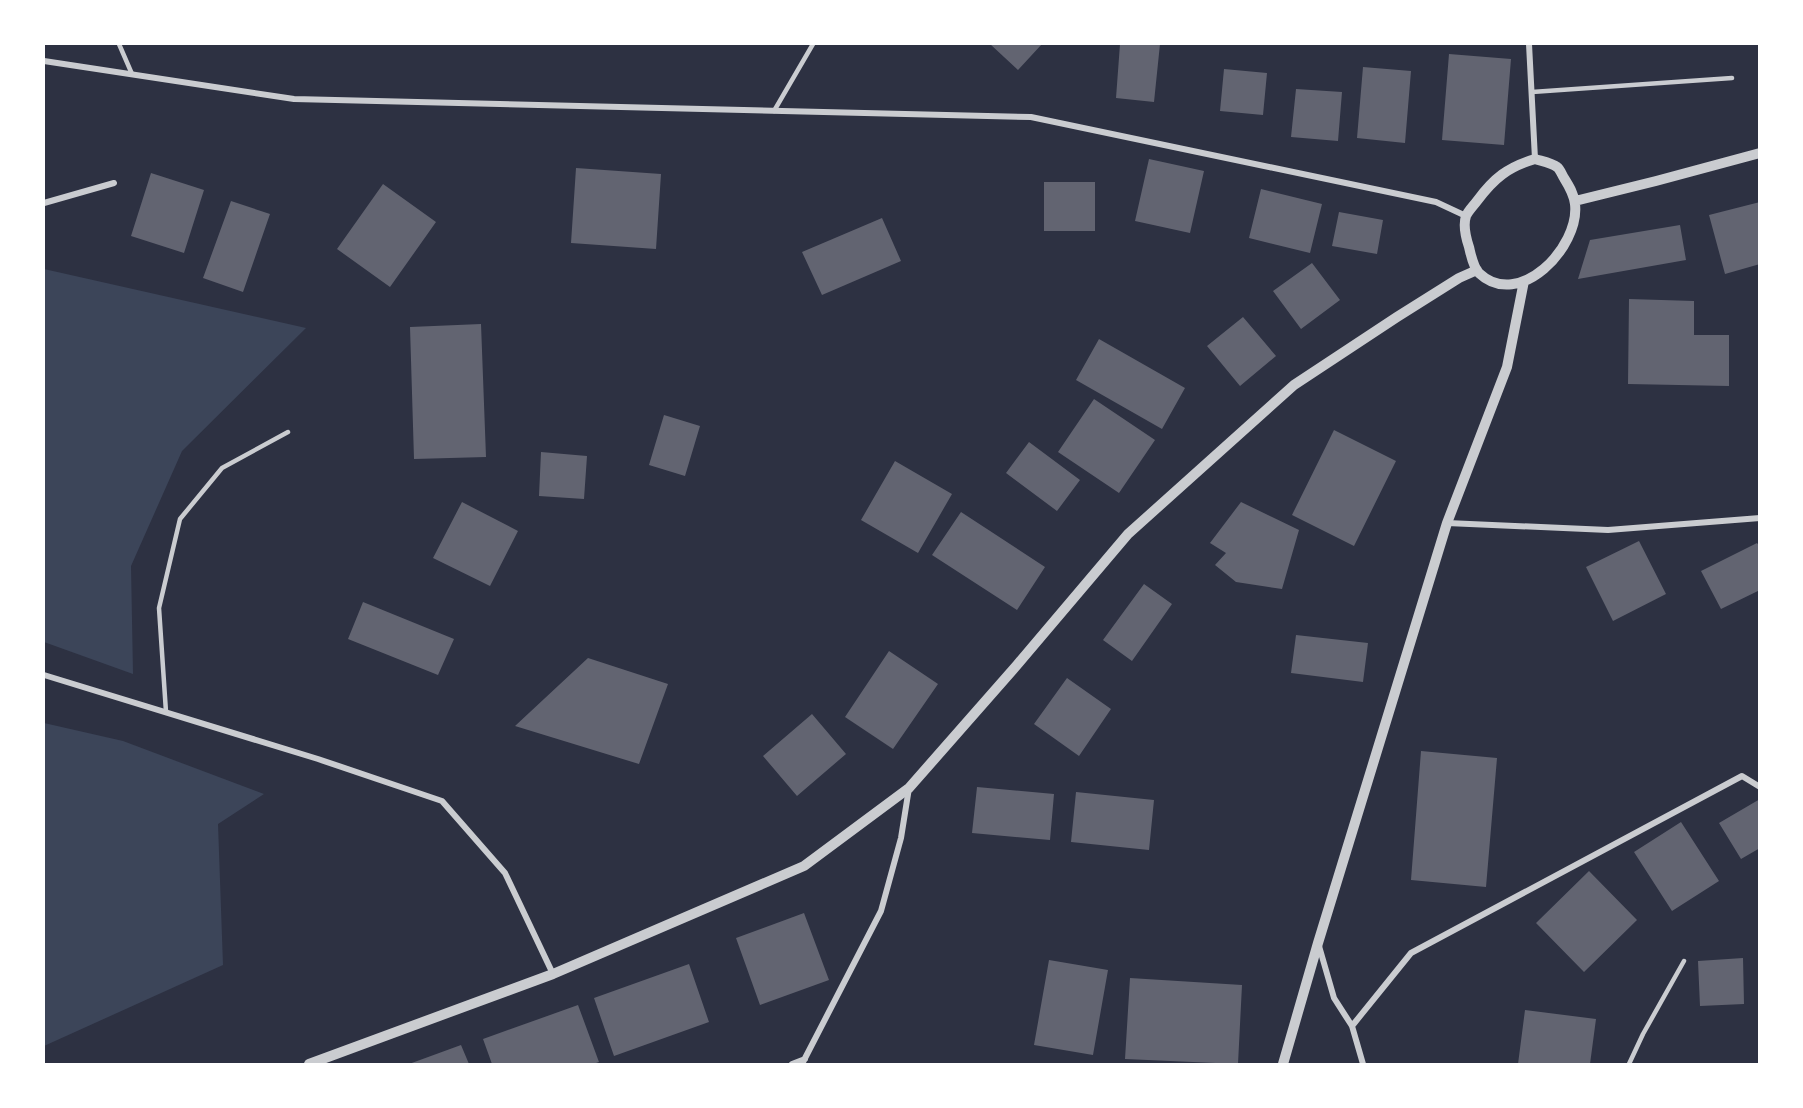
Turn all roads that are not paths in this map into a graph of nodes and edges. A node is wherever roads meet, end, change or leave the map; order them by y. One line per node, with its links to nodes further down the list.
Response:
1 (119, 44): 5 (lane)
2 (813, 44): 8 (lane)
3 (1529, 44): 7 (street)
4 (44, 61): 5 (street)
5 (132, 74): 8 (street)
6 (1732, 78): 7 (lane)
7 (1532, 92): 10 (street)
8 (774, 111): 14 (street)
9 (1760, 153): 12 (street)
10 (1535, 159): 12 (street); 14 (street)
11 (114, 183): 13 (street)
12 (1575, 201): 16 (street)
13 (44, 203)
14 (1466, 216): 15 (street)
15 (1477, 270): 16 (street); 23 (street)
16 (1524, 282): 19 (street)
17 (288, 432): 21 (lane)
18 (1760, 518): 19 (street)
19 (1447, 523): 24 (street)
20 (44, 675): 21 (street)
21 (166, 712): 26 (street)
22 (1760, 787): 27 (street)
23 (909, 788): 26 (street); 28 (street)
24 (1318, 943): 27 (street); 31 (street)
25 (1684, 961): 33 (lane)
26 (553, 974): 29 (street)
27 (1352, 1026): 32 (street)
28 (804, 1062): 30 (street)
29 (309, 1065)
30 (792, 1065)
31 (1283, 1065)
32 (1363, 1065)
33 (1629, 1065)

